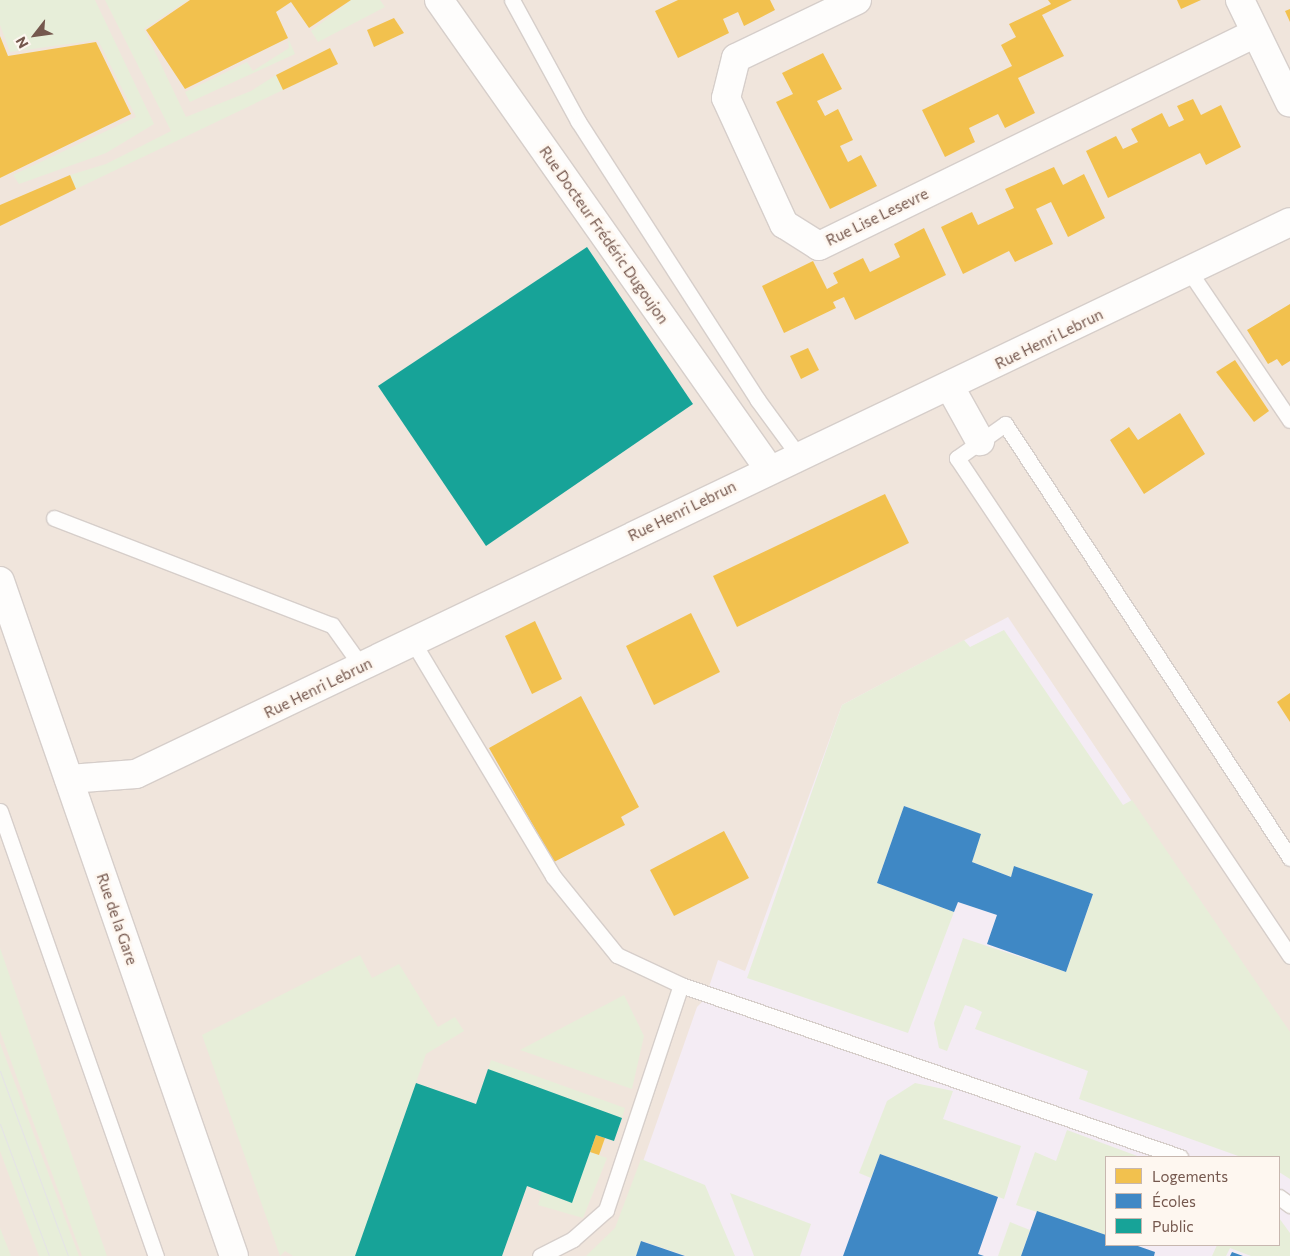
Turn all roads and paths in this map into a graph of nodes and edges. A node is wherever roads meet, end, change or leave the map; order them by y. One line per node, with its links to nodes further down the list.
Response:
1 (439, 0): 13 (street, Rue Docteur Frédéric Dugoujon)
2 (512, 0): 12 (lane)
3 (857, 0): 5 (street, Rue Lise Lesevre)
4 (1240, 0): 5 (street)
5 (1255, 33): 6 (street)
6 (1290, 103)
7 (1290, 222): 8 (street, Rue Henri Lebrun)
8 (1189, 271): 9 (street, Rue Henri Lebrun); 10 (lane)
9 (950, 387): 11 (street); 12 (street, Rue Henri Lebrun)
10 (1290, 420)
11 (980, 441): 20 (lane); 21 (lane)
12 (798, 455): 13 (street, Rue Henri Lebrun)
13 (769, 469): 16 (street, Rue Henri Lebrun)
14 (54, 518): 17 (lane)
15 (0, 582): 18 (street, Rue de la Gare)
16 (413, 642): 17 (street, Rue Henri Lebrun); 22 (lane)
17 (362, 666): 18 (street, Rue Henri Lebrun)
18 (69, 779): 25 (street, Rue de la Gare)
19 (0, 811): 24 (lane)
20 (1290, 858)
21 (1290, 956)
22 (681, 985): 23 (lane); 26 (lane)
23 (1177, 1156)
24 (156, 1256)
25 (234, 1256)
26 (540, 1256)

